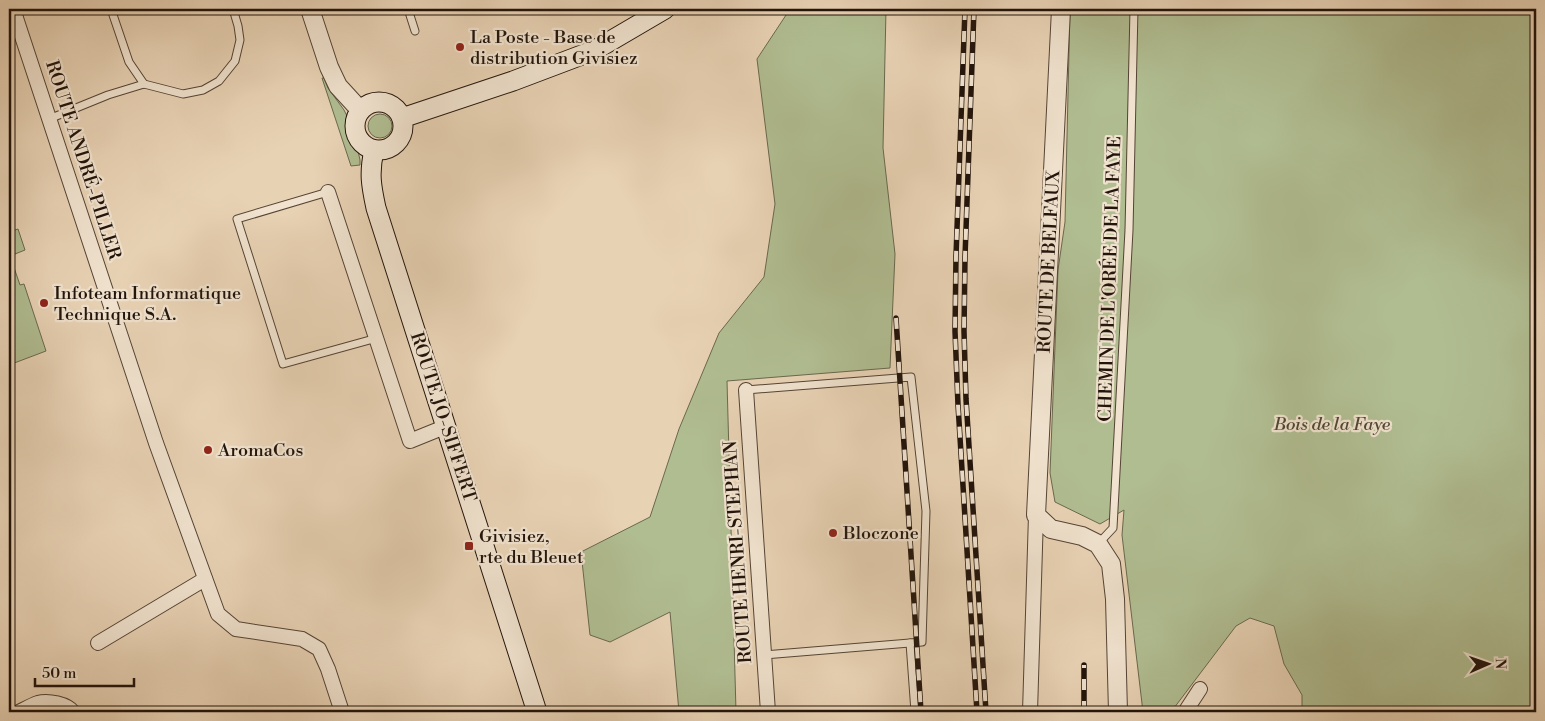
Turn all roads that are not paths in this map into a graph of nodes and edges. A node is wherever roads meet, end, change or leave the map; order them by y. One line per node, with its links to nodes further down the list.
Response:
1 (13, 9): 13 (street, ROUTE ANDRÉ-PILLER)
2 (111, 9): 10 (lane)
3 (233, 9): 10 (lane)
4 (310, 9): 11 (street)
5 (408, 9): 9 (lane)
6 (665, 9): 12 (main road)
7 (1061, 9): 19 (street, ROUTE DE BELFAUX)
8 (1134, 9): 20 (lane, CHEMIN DE L'ORÉE DE LA FAYE)
9 (415, 31)
10 (144, 84): 13 (lane)
11 (360, 110): 12 (main road); 14 (main road)
12 (402, 118): 14 (main road)
13 (49, 119): 21 (street, ROUTE ANDRÉ-PILLER)
14 (374, 150): 18 (main road, ROUTE JO-SIFFERT)
15 (328, 192): 16 (street); 16 (lane)
16 (376, 338): 18 (street)
17 (746, 390): 22 (lane); 24 (street, ROUTE HENRI-STEPHAN)
18 (447, 426): 29 (main road, ROUTE JO-SIFFERT)
19 (1036, 515): 20 (street); 32 (street)
20 (1098, 544): 33 (street)
21 (205, 579): 23 (street); 28 (street, ROUTE ANDRÉ-PILLER)
22 (910, 643): 24 (lane); 31 (lane)
23 (98, 644)
24 (764, 655): 30 (street, ROUTE HENRI-STEPHAN)
25 (1200, 689): 34 (street)
26 (19, 712): 27 (street)
27 (73, 712)
28 (342, 712)
29 (537, 712)
30 (768, 712)
31 (915, 712)
32 (1030, 712)
33 (1118, 712)
34 (1185, 712)

